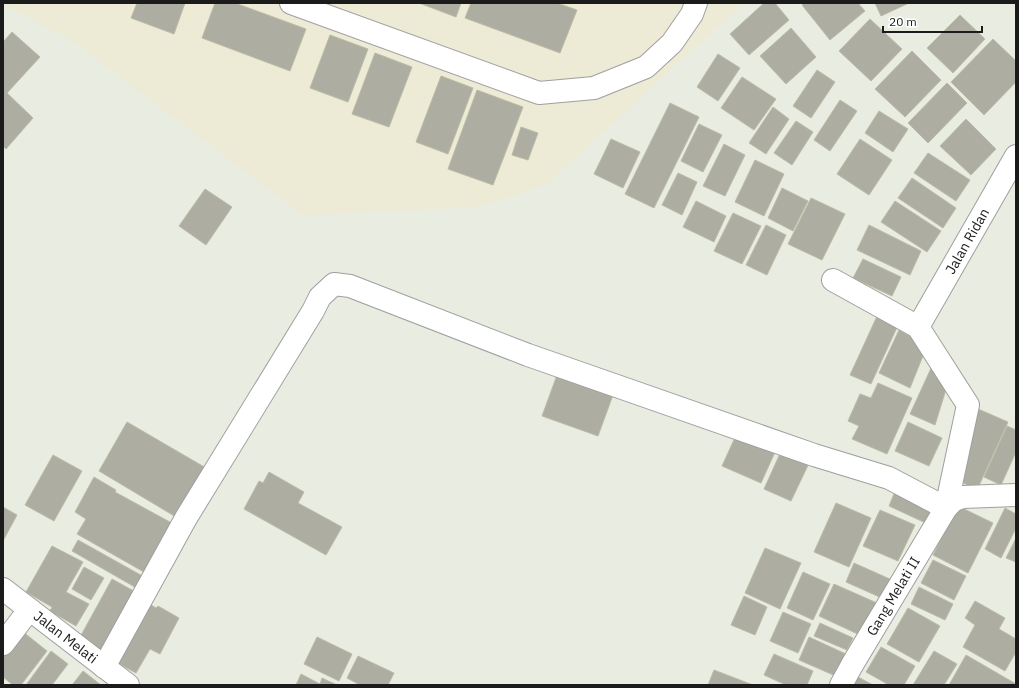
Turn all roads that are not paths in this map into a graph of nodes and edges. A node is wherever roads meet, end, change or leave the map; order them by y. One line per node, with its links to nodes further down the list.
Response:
1 (291, 3): 2 (street)
2 (696, 3)
3 (1016, 156): 5 (street, Jalan Ridan)
4 (833, 280): 5 (street)
5 (918, 327): 7 (street)
6 (1016, 495): 7 (street)
7 (946, 508): 11 (street); 13 (street, Gang Melati II)
8 (3, 589): 9 (street, Jalan Melati)
9 (29, 610): 10 (street); 11 (street, Jalan Melati)
10 (3, 644)
11 (104, 667): 12 (street, Jalan Melati)
12 (128, 685)
13 (841, 685)

